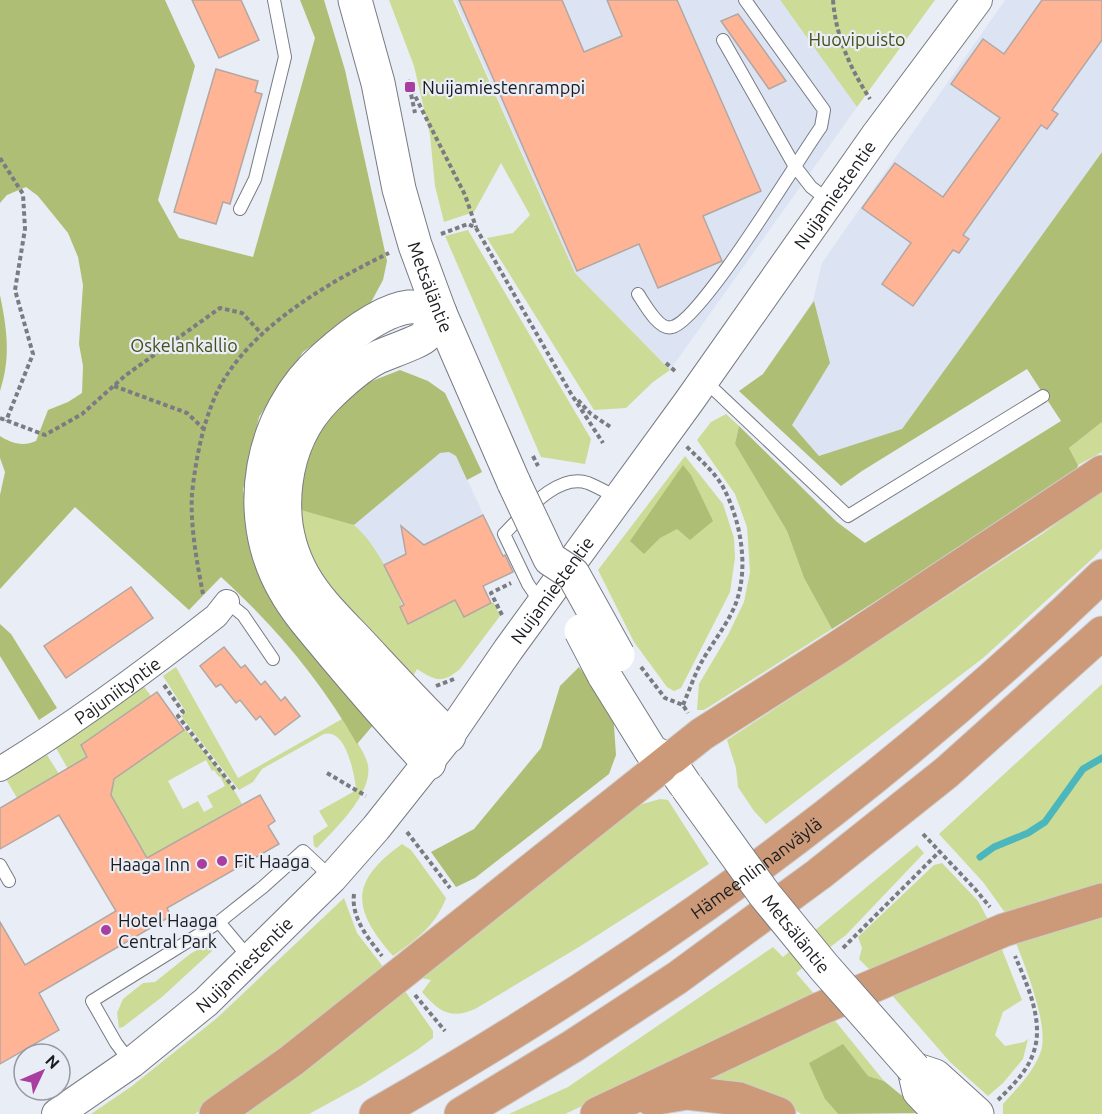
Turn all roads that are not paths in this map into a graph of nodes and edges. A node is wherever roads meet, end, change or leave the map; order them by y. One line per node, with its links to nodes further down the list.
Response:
1 (274, 0): 8 (lane)
2 (356, 0): 10 (main road, Metsäläntie)
3 (745, 0): 6 (lane)
4 (977, 0): 7 (street, Nuijamiestentie)
5 (723, 40): 6 (lane)
6 (795, 165): 7 (lane); 9 (lane)
7 (830, 202): 11 (street, Nuijamiestentie)
8 (240, 209)
9 (638, 294)
10 (440, 313): 15 (main road, Metsäläntie, bridge); 21 (main road); 22 (main road)
11 (704, 380): 12 (lane); 14 (street, Nuijamiestentie)
12 (1043, 396)
13 (1102, 472): 24 (highway)
14 (619, 498): 15 (lane); 18 (street, Nuijamiestentie)
15 (537, 568): 18 (lane); 24 (main road, Metsäläntie, bridge)
16 (1102, 576): 37 (highway, Hämeenlinnanväylä)
17 (226, 602): 20 (lane); 23 (street, Pajuniityntie)
18 (542, 604): 21 (street, Nuijamiestentie)
19 (1102, 633): 38 (highway)
20 (273, 659)
21 (449, 736): 22 (street, Nuijamiestentie)
22 (429, 763): 26 (street, Nuijamiestentie)
23 (0, 769)
24 (678, 774): 32 (main road, Metsäläntie, bridge); 36 (highway)
25 (0, 865): 27 (lane)
26 (332, 878): 29 (lane); 30 (street, Nuijamiestentie)
27 (9, 881)
28 (1102, 900): 34 (highway)
29 (219, 922): 30 (lane); 31 (lane)
30 (251, 960): 31 (street, Nuijamiestentie)
31 (130, 1063): 35 (street, Nuijamiestentie)
32 (914, 1069): 33 (main road, Metsäläntie); 40 (main road, Metsäläntie)
33 (986, 1108)
34 (608, 1109): 39 (highway)
35 (57, 1114)
36 (216, 1114)
37 (376, 1114)
38 (461, 1114)
39 (779, 1114)
40 (941, 1114)

